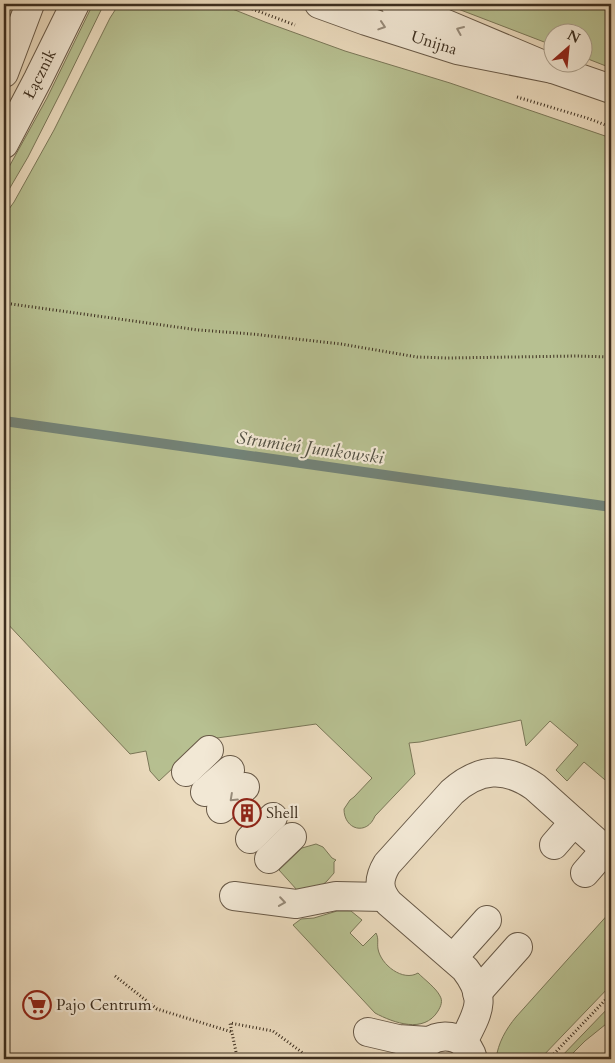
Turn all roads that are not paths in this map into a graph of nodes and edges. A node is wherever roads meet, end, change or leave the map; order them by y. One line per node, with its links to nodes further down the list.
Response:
1 (30, 4): 8 (street, Łącznik)
2 (75, 4): 10 (street, Łącznik)
3 (319, 4): 6 (street, Unijna, one-way to 6)
4 (395, 4): 5 (street, Unijna, one-way to 4)
5 (542, 64)
6 (542, 67)
7 (562, 72): 9 (street, Unijna)
8 (4, 74)
9 (611, 89)
10 (4, 144)
11 (209, 750): 12 (street)
12 (186, 772)
13 (237, 778): 14 (street, one-way to 14)
14 (213, 801)
15 (273, 817): 18 (street)
16 (574, 822): 19 (street); 20 (street); 24 (street)
17 (292, 837): 21 (street)
18 (250, 839)
19 (554, 845)
20 (608, 852): 22 (street)
21 (268, 859)
22 (585, 873)
23 (234, 896): 24 (street, one-way to 24)
24 (384, 897): 27 (street)
25 (488, 920): 27 (street)
26 (518, 947): 28 (street)
27 (453, 958): 28 (street)
28 (477, 993): 30 (street)
29 (422, 1050): 30 (street); 31 (street)
30 (468, 1051)
31 (396, 1059)

